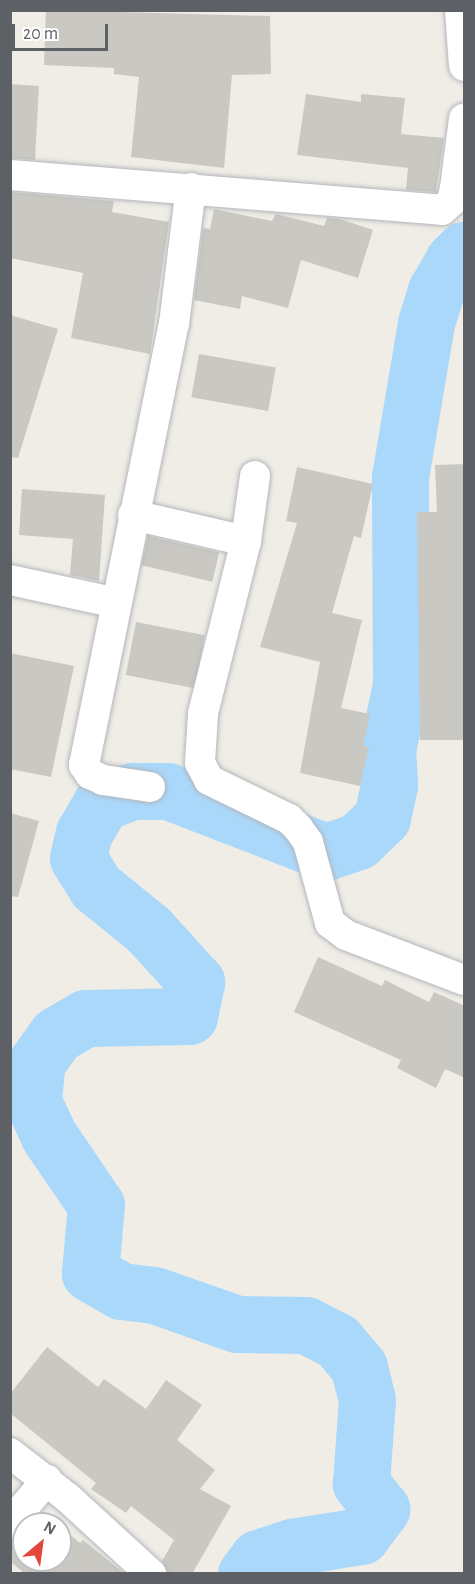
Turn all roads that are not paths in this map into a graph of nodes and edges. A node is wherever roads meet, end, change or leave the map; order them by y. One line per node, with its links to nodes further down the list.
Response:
1 (460, 10): 2 (street)
2 (465, 66)
3 (465, 119): 5 (street)
4 (10, 175): 5 (street)
5 (191, 188): 7 (street)
6 (255, 476): 8 (street)
7 (133, 514): 8 (street); 10 (street)
8 (246, 541): 12 (street)
9 (10, 580): 10 (street)
10 (117, 603): 11 (street)
11 (150, 787)
12 (465, 980)
13 (10, 1453): 14 (street)
14 (47, 1480): 15 (street); 16 (street)
15 (10, 1523)
16 (151, 1574)

